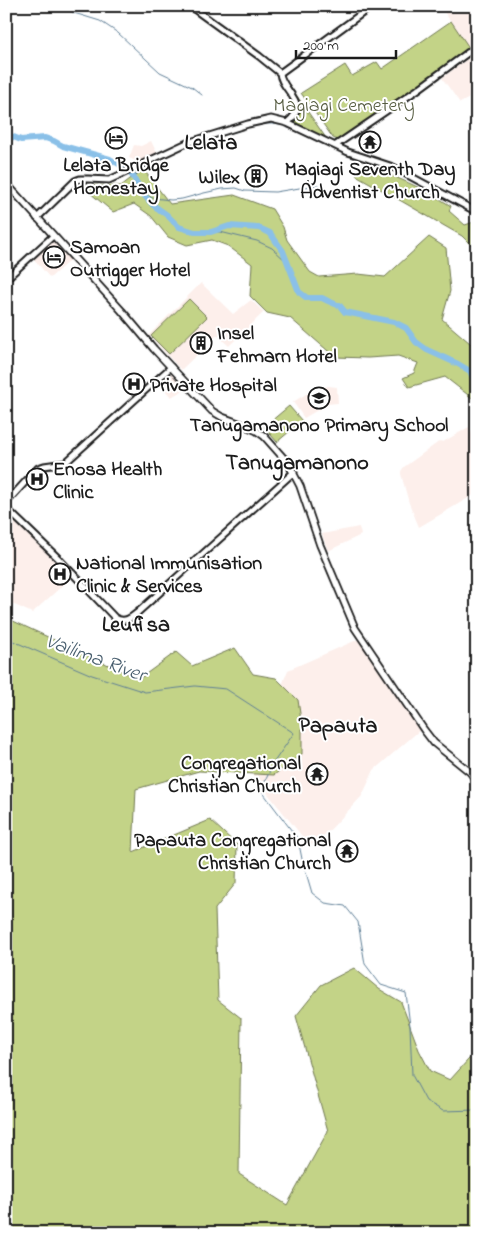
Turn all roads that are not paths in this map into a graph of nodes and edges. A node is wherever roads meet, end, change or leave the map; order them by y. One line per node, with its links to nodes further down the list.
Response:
1 (190, 6): 4 (main road)
2 (372, 6): 4 (main road)
3 (477, 46): 6 (main road)
4 (280, 73): 5 (main road)
5 (288, 123): 6 (main road); 9 (main road)
6 (336, 146): 8 (main road)
7 (6, 182): 9 (main road)
8 (477, 212)
9 (38, 218): 10 (main road)
10 (53, 236): 11 (main road); 12 (main road)
11 (6, 278)
12 (171, 367): 13 (main road); 14 (main road)
13 (294, 472): 15 (main road); 16 (main road)
14 (6, 503)
15 (6, 508)
16 (477, 782)

